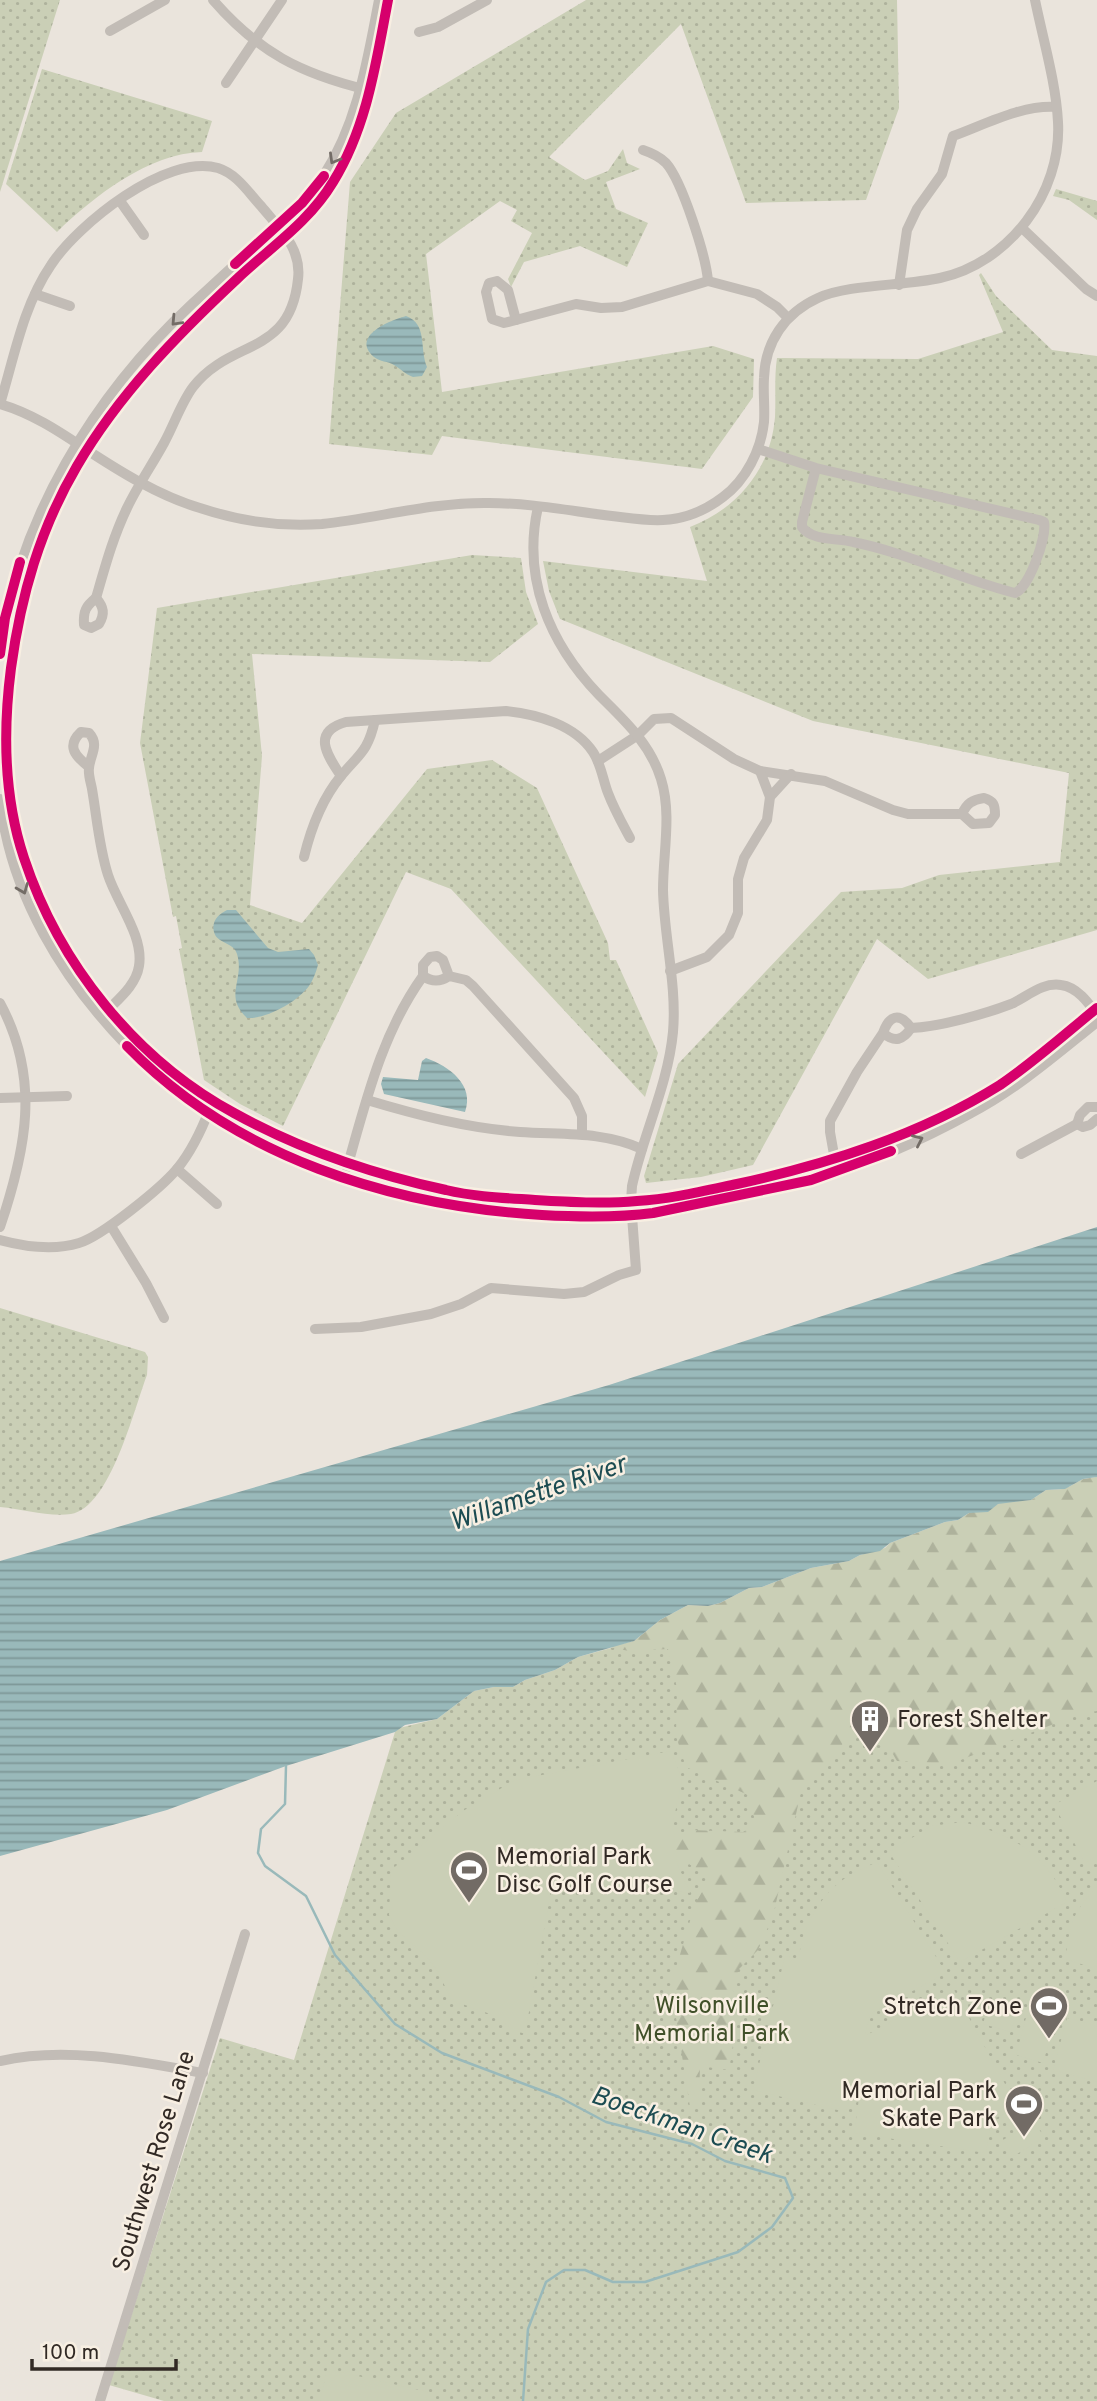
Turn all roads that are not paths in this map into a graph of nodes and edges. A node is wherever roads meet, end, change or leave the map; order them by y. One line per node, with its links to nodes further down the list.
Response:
1 (164, 0): 8 (street)
2 (213, 0): 10 (street)
3 (282, 0): 10 (street)
4 (379, 0): 12 (street)
5 (388, 0): 12 (street)
6 (487, 0): 9 (street)
7 (1035, 0): 13 (street)
8 (110, 31)
9 (419, 32)
10 (255, 41): 11 (street); 12 (street)
11 (226, 83)
12 (365, 89): 16 (street, one-way to 16); 19 (street)
13 (1056, 107): 17 (street); 21 (street)
14 (643, 150): 20 (street)
15 (120, 201): 16 (street); 18 (street); 22 (street)
16 (278, 227): 19 (street); 28 (street, one-way to 28)
17 (1022, 228): 21 (street); 23 (street)
18 (144, 235)
19 (286, 236): 28 (street); 31 (street)
20 (708, 281): 25 (street); 26 (street)
21 (899, 285): 25 (street)
22 (35, 294): 24 (street); 27 (street)
23 (1097, 296)
24 (70, 306)
25 (788, 318): 29 (street)
26 (516, 320)
27 (0, 404): 28 (street)
28 (83, 447): 31 (street); 34 (street); 52 (street)
29 (758, 449): 30 (street); 32 (street)
30 (816, 468): 30 (street)
31 (141, 482): 32 (street); 33 (street)
32 (538, 507): 36 (street)
33 (96, 598)
34 (0, 654)
35 (375, 720): 37 (street); 41 (street); 41 (street)
36 (638, 735): 37 (street); 39 (street); 47 (street)
37 (598, 761): 45 (street)
38 (89, 767): 52 (street)
39 (761, 771): 40 (street); 42 (street)
40 (791, 774): 42 (street); 44 (street)
41 (341, 776): 46 (street)
42 (770, 797): 47 (street)
43 (0, 799): 52 (street, one-way to 52)
44 (962, 814)
45 (630, 838)
46 (304, 857)
47 (670, 971): 66 (street)
48 (423, 976): 49 (street); 49 (street); 60 (street)
49 (449, 976): 65 (street)
50 (0, 1003): 57 (street)
51 (1096, 1011): 54 (street); 68 (street)
52 (104, 1013): 59 (street); 62 (street)
53 (1097, 1022): 71 (street, one-way to 53)
54 (911, 1028): 55 (street); 55 (street)
55 (883, 1033): 68 (street)
56 (67, 1096): 57 (street)
57 (26, 1097): 58 (street); 76 (street)
58 (0, 1098)
59 (213, 1100): 62 (street); 69 (street)
60 (367, 1100): 65 (street); 69 (street)
61 (1097, 1107): 64 (street)
62 (208, 1114): 70 (street); 72 (street)
63 (1097, 1119): 64 (street)
64 (1077, 1124): 67 (street)
65 (582, 1134): 66 (street)
66 (642, 1149): 74 (street)
67 (1021, 1154)
68 (835, 1160): 71 (street); 74 (street)
69 (348, 1163): 72 (street); 74 (street)
70 (177, 1169): 73 (street); 75 (street)
71 (838, 1172): 74 (street)
72 (344, 1177): 74 (street)
73 (217, 1204)
74 (631, 1209): 79 (street)
75 (110, 1226): 77 (street); 78 (street)
76 (0, 1227)
77 (0, 1240)
78 (164, 1318)
79 (315, 1329)
80 (245, 1934): 82 (street, Southwest Rose Lane)
81 (0, 2061): 82 (street)
82 (203, 2073): 83 (street, Southwest Rose Lane)
83 (100, 2401)

